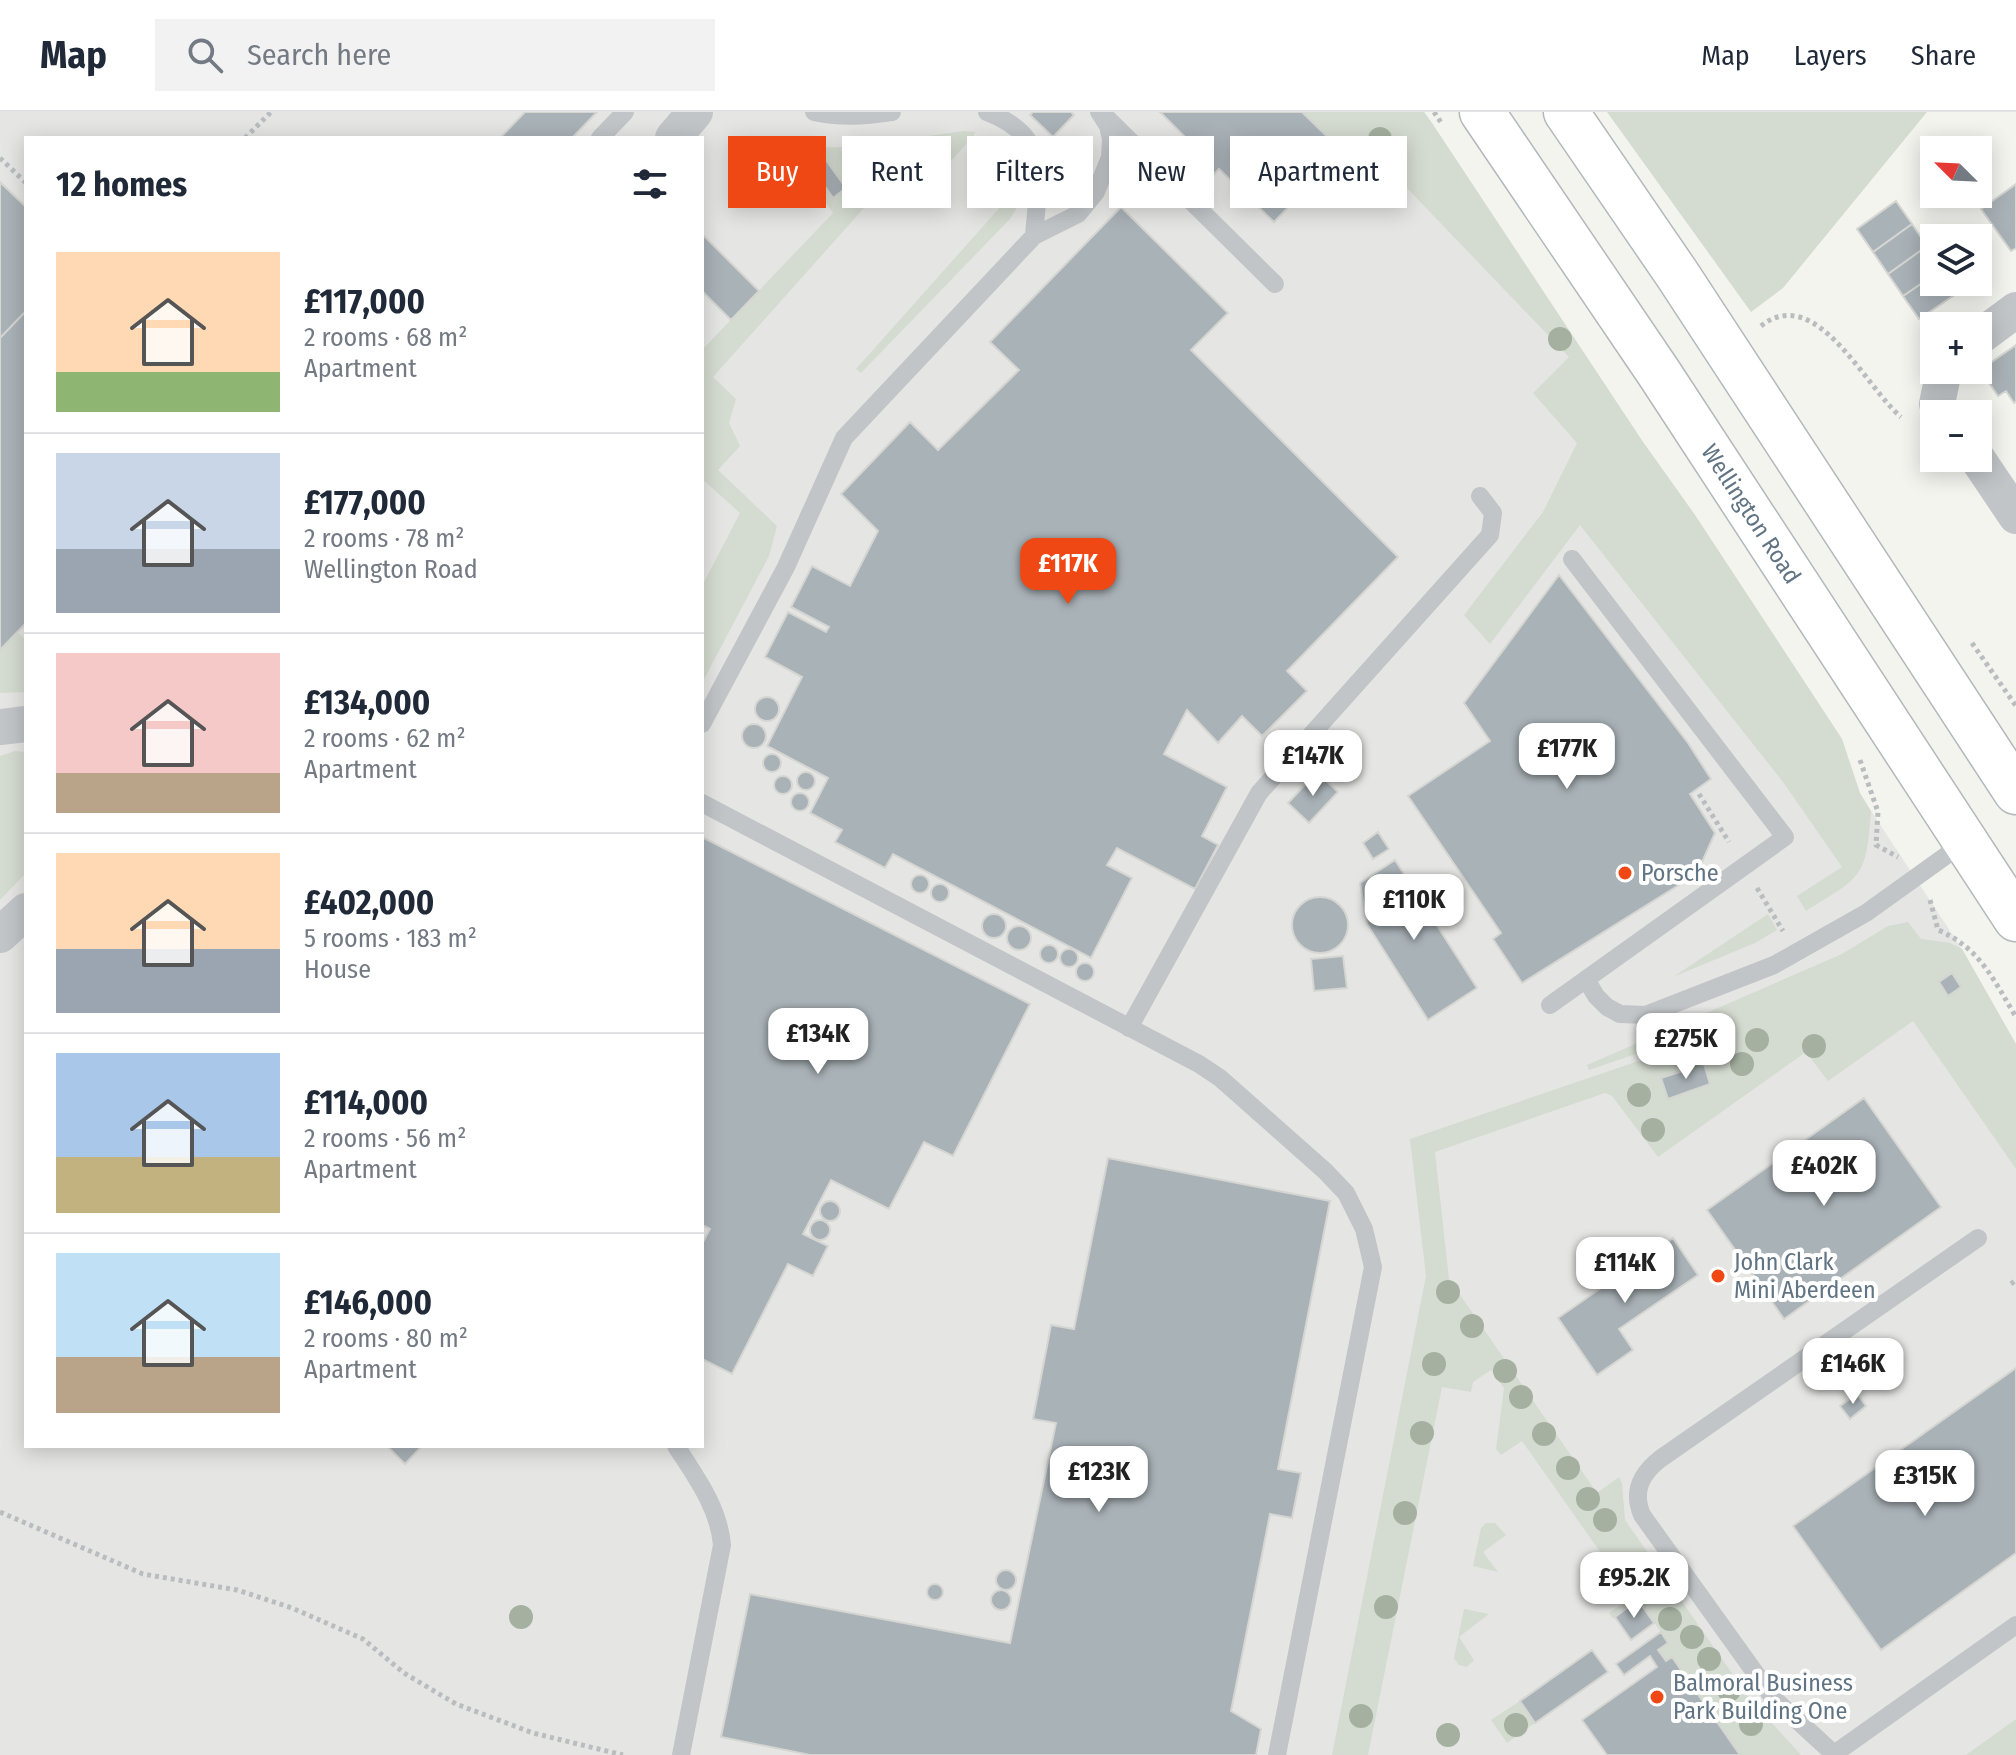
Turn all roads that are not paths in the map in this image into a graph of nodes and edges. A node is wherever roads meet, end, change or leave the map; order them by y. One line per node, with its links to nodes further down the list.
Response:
1 (625, 112): 9 (lane)
2 (695, 112): 10 (street)
3 (814, 112): 4 (lane)
4 (892, 112)
5 (987, 112): 11 (lane)
6 (1100, 112): 11 (lane); 12 (lane)
7 (1482, 112): 24 (main road, Wellington Road)
8 (1566, 112): 22 (main road)
9 (602, 136)
10 (675, 136)
11 (1034, 236): 19 (lane)
12 (1275, 284)
13 (2016, 310): 14 (street)
14 (1992, 328)
15 (1986, 472): 17 (street)
16 (1480, 496): 30 (lane)
17 (2016, 516)
18 (1572, 559): 28 (lane)
19 (704, 720)
20 (24, 724): 21 (street)
21 (0, 727)
22 (2016, 792)
23 (704, 804): 30 (lane)
24 (1967, 841): 26 (main road, Wellington Road); 28 (lane)
25 (24, 913): 27 (street)
26 (2016, 919)
27 (0, 935)
28 (1586, 979): 29 (lane)
29 (1550, 1005)
30 (1129, 1028): 35 (lane)
31 (1978, 1238): 36 (lane)
32 (677, 1448): 34 (lane)
33 (2016, 1625): 36 (lane)
34 (681, 1755)
35 (1277, 1755)
36 (1834, 1755)

